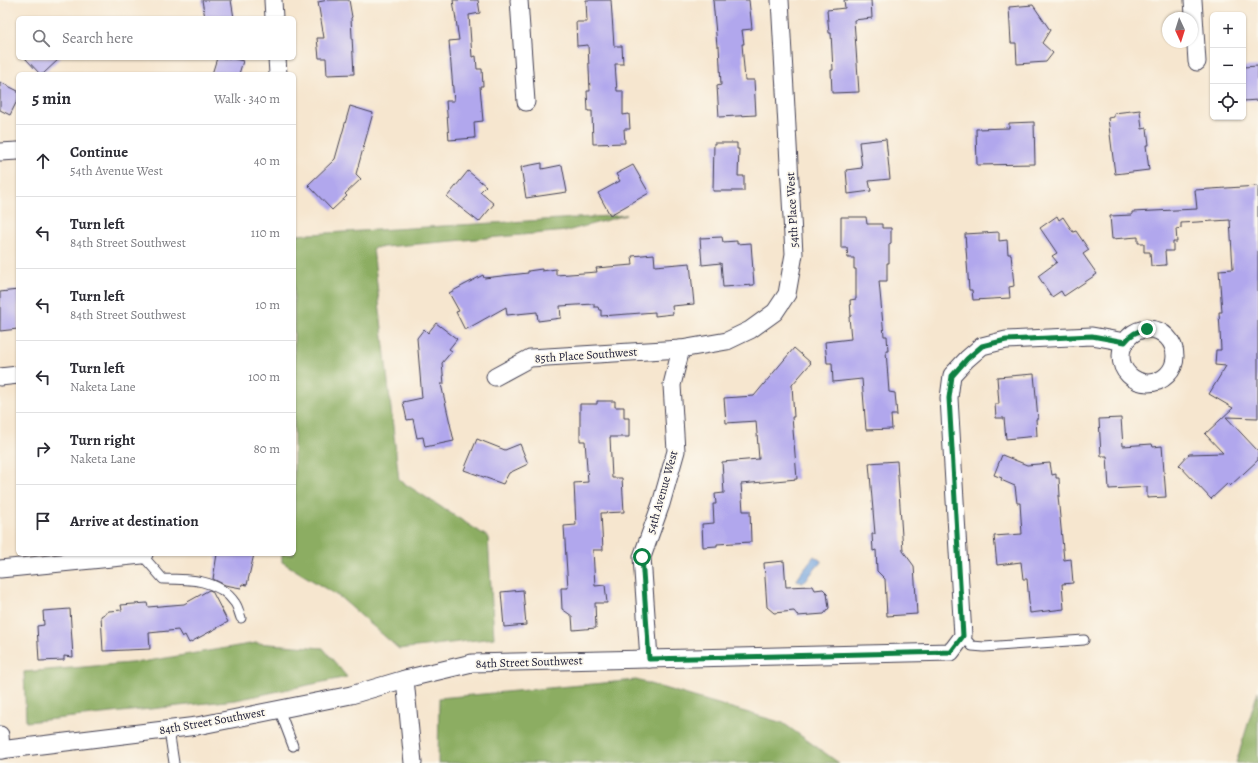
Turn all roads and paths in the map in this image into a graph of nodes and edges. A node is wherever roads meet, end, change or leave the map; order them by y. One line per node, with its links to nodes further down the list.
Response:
1 (273, 0): 5 (street)
2 (519, 0): 9 (street)
3 (780, 0): 13 (street, 54th Place West)
4 (1193, 0): 7 (street)
5 (274, 16)
6 (277, 60): 8 (street)
7 (1197, 62)
8 (278, 72)
9 (526, 102)
10 (16, 151): 11 (street)
11 (0, 152)
12 (1125, 342): 21 (street)
13 (681, 349): 16 (street, 85th Place Southwest); 23 (street, 54th Avenue West)
14 (16, 375): 15 (street)
15 (0, 377)
16 (495, 377)
17 (133, 556): 19 (street)
18 (144, 556): 20 (lane)
19 (0, 569)
20 (241, 618)
21 (963, 636): 22 (lane); 23 (street, 84th Street Southwest)
22 (1084, 640)
23 (649, 659): 24 (street, 84th Street Southwest)
24 (405, 679): 25 (street, 84th Street Southwest); 30 (street)
25 (280, 709): 26 (street, 84th Street Southwest); 28 (lane)
26 (169, 730): 27 (street, 84th Street Southwest); 29 (lane)
27 (0, 745)
28 (293, 746)
29 (174, 763)
30 (413, 763)

